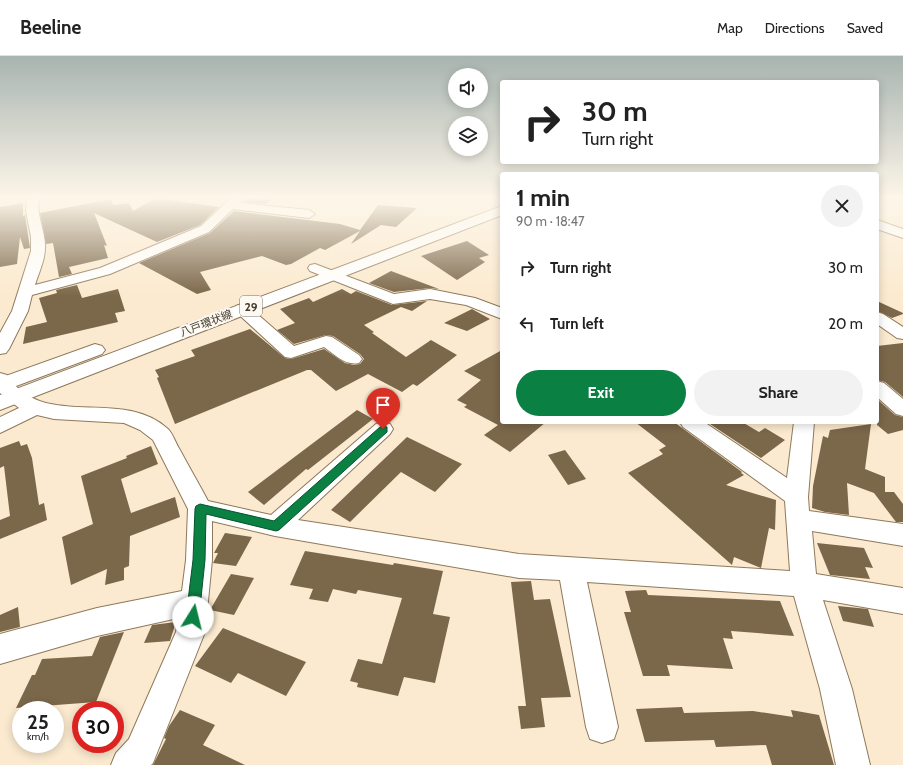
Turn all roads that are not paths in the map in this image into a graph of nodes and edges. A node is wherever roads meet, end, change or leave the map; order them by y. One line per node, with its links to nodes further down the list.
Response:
1 (36, 230): 9 (street)
2 (203, 230): 9 (street)
3 (418, 230): 7 (main road, 八戸環状線 / 29)
4 (450, 230): 8 (main road, 八戸環状線 / 29)
5 (893, 230): 6 (main road)
6 (903, 234)
7 (315, 268): 8 (street); 17 (main road, 八戸環状線 / 29)
8 (331, 276): 10 (main road, 八戸環状線 / 29); 11 (street)
9 (26, 292): 14 (street)
10 (242, 309): 15 (street); 17 (main road, 八戸環状線 / 29)
11 (500, 313)
12 (879, 318): 13 (street)
13 (903, 334)
14 (0, 349)
15 (353, 359)
16 (879, 389): 18 (street)
17 (9, 393): 21 (street); 24 (street)
18 (903, 409)
19 (692, 424): 23 (street)
20 (804, 424): 23 (street)
21 (0, 426)
22 (383, 429): 25 (street)
23 (797, 508): 26 (street); 28 (street)
24 (200, 509): 25 (street); 29 (street)
25 (276, 526): 27 (street)
26 (903, 535)
27 (571, 569): 28 (street); 32 (street)
28 (804, 584): 30 (street); 34 (street)
29 (196, 601): 31 (street); 33 (street)
30 (903, 601)
31 (0, 649)
32 (602, 727)
33 (128, 765)
34 (853, 765)

